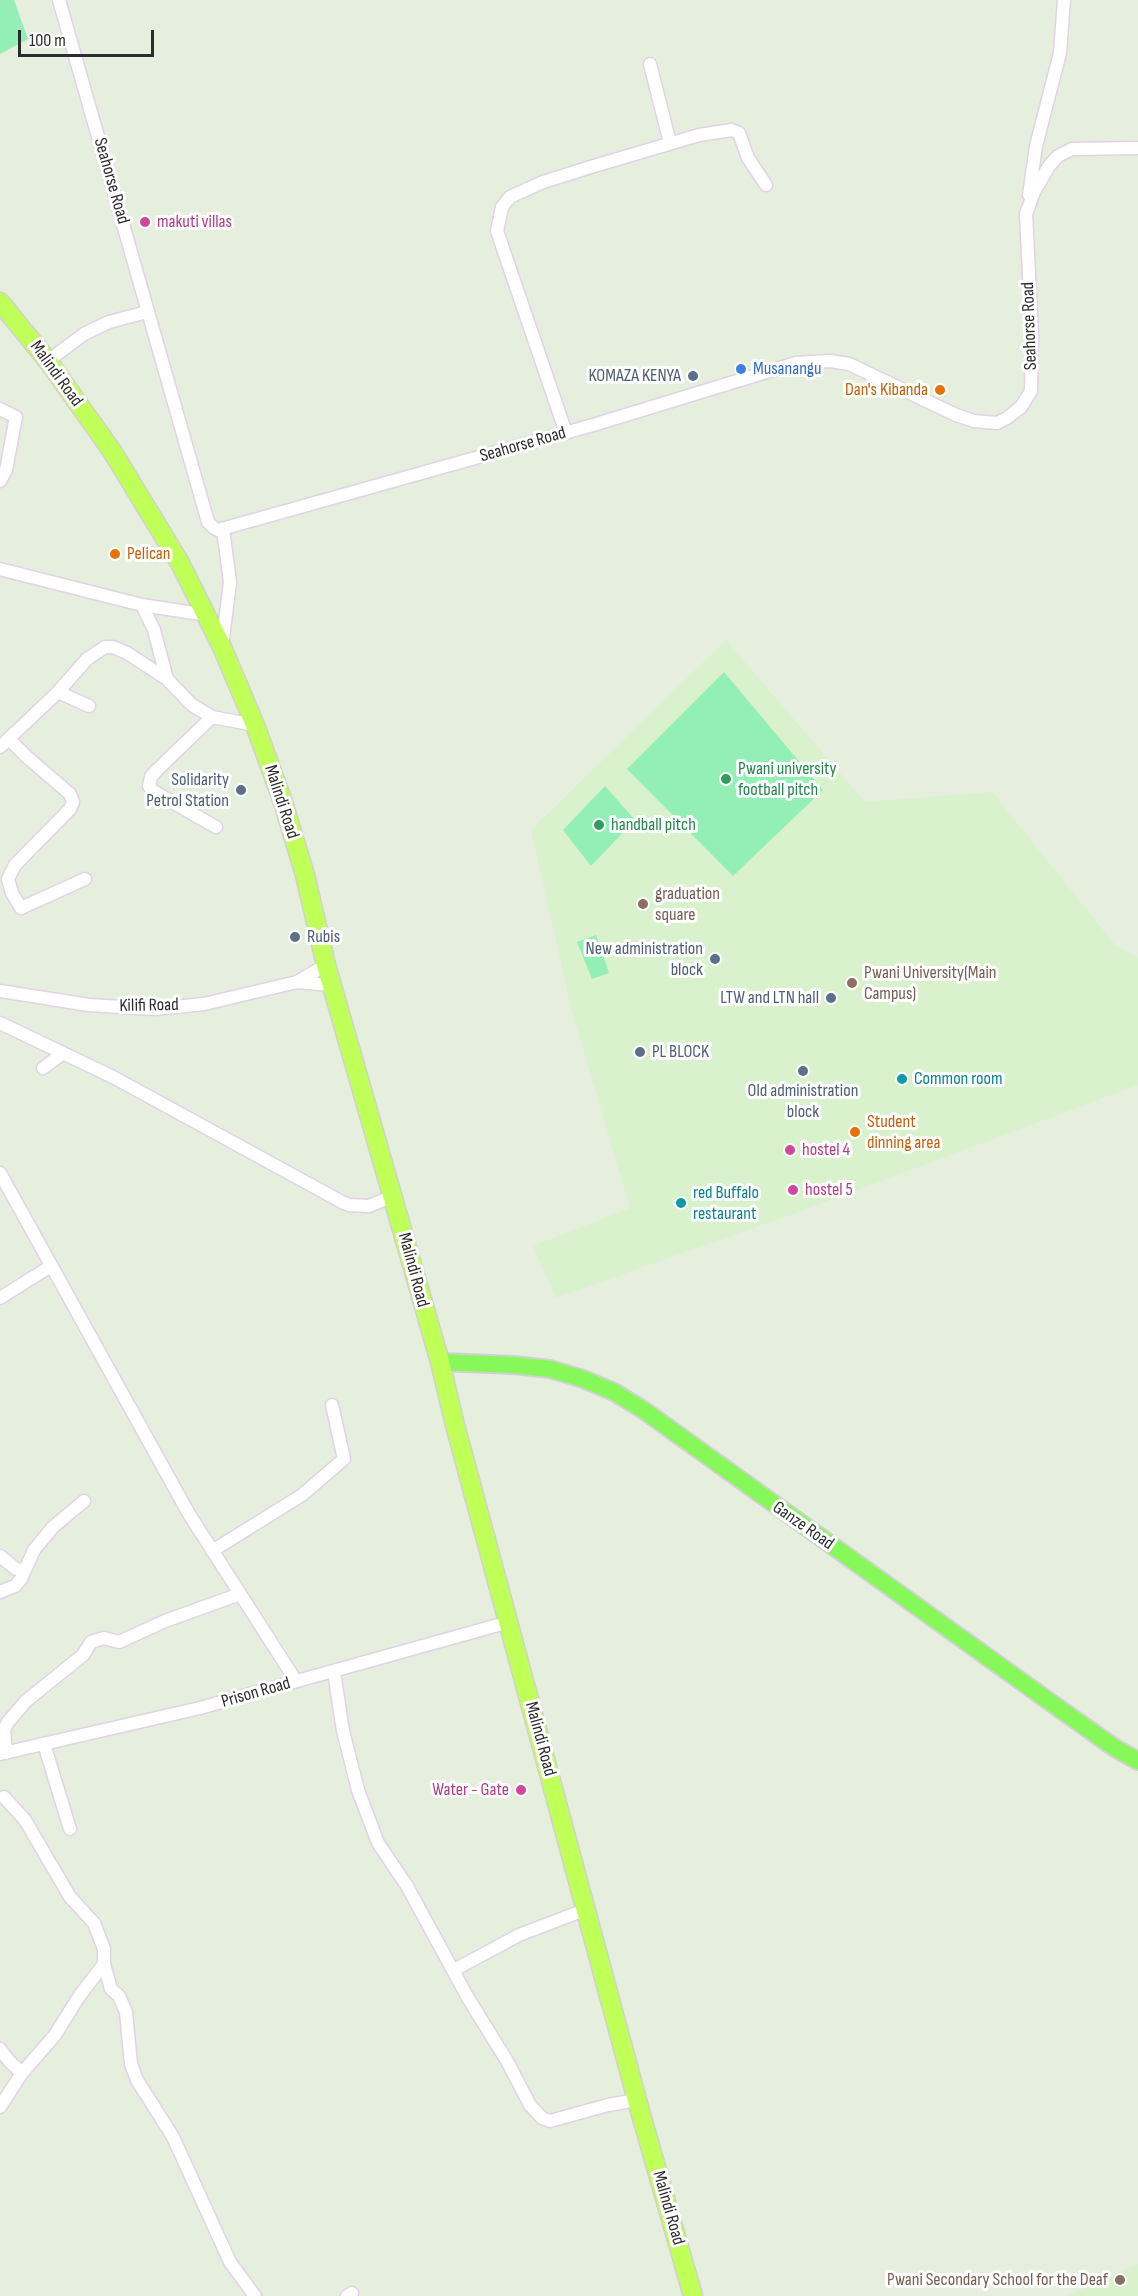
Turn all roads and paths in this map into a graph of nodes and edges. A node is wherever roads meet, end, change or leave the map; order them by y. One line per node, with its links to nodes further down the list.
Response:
1 (59, 0): 9 (street, Seahorse Road)
2 (1064, 0): 7 (street)
3 (650, 64): 4 (street)
4 (670, 143): 6 (street); 12 (street)
5 (1138, 148): 7 (street, Seahorse Road)
6 (765, 185)
7 (1026, 214): 12 (street, Seahorse Road)
8 (0, 302): 10 (highway, Malindi Road)
9 (147, 312): 10 (street); 14 (street, Seahorse Road)
10 (48, 361): 17 (highway, Malindi Road)
11 (0, 409): 13 (street)
12 (566, 433): 14 (street, Seahorse Road)
13 (0, 481)
14 (222, 529): 18 (street)
15 (0, 569): 16 (street)
16 (142, 605): 17 (street); 19 (street)
17 (207, 615): 18 (highway, Malindi Road)
18 (222, 647): 23 (highway, Malindi Road)
19 (167, 679): 20 (street); 22 (street)
20 (58, 692): 21 (street); 24 (street)
21 (89, 706)
22 (213, 717): 23 (street); 25 (street)
23 (255, 725): 27 (highway, Malindi Road)
24 (4, 743): 26 (street)
25 (216, 827)
26 (85, 879)
27 (326, 965): 28 (street, Kilifi Road); 29 (highway, Malindi Road)
28 (297, 982): 29 (street, Kilifi Road); 30 (street, Kilifi Road)
29 (331, 985): 35 (highway, Malindi Road)
30 (0, 991)
31 (0, 1023): 32 (street)
32 (62, 1054): 33 (street); 35 (street)
33 (43, 1068)
34 (0, 1173): 36 (street)
35 (393, 1196): 38 (highway, Malindi Road)
36 (51, 1266): 37 (street); 41 (street)
37 (0, 1298)
38 (440, 1362): 46 (highway, Malindi Road); 52 (main road, Ganze Road)
39 (332, 1405): 41 (street)
40 (84, 1501): 43 (street)
41 (212, 1551): 45 (street)
42 (0, 1556): 43 (street)
43 (24, 1571): 44 (street)
44 (0, 1592)
45 (240, 1594): 48 (street); 49 (street)
46 (509, 1622): 47 (street, Prison Road); 55 (highway, Malindi Road)
47 (334, 1672): 48 (street, Prison Road); 57 (street)
48 (296, 1681): 50 (street, Prison Road)
49 (4, 1722): 51 (street)
50 (44, 1744): 51 (street, Prison Road); 54 (street)
51 (3, 1754)
52 (1138, 1761)
53 (1, 1795): 56 (street)
54 (70, 1829)
55 (586, 1909): 57 (street); 60 (highway, Malindi Road)
56 (104, 1964): 59 (street); 62 (street)
57 (454, 1970): 60 (street)
58 (0, 2049): 59 (street)
59 (22, 2073): 61 (street)
60 (638, 2100): 63 (highway, Malindi Road)
61 (0, 2107)
62 (255, 2296)
63 (693, 2296)

